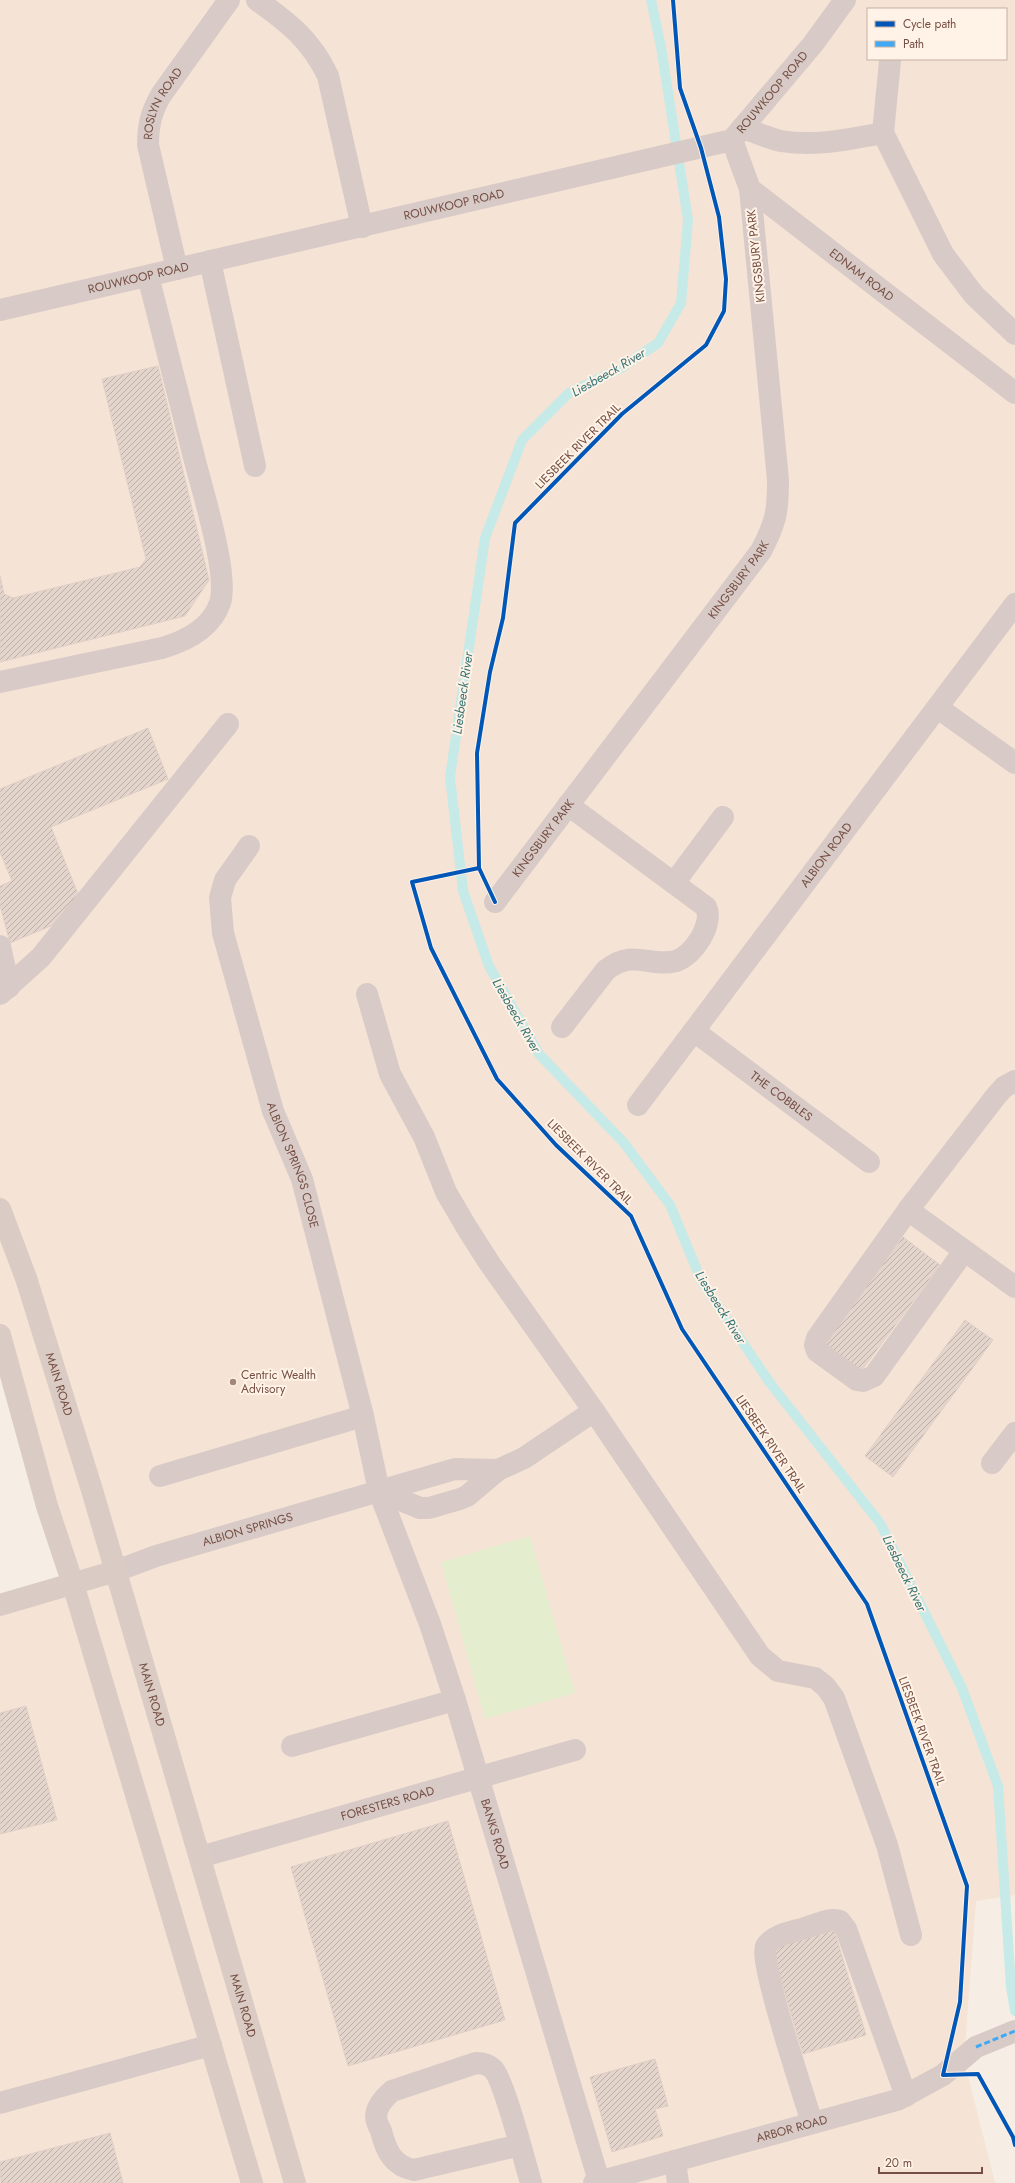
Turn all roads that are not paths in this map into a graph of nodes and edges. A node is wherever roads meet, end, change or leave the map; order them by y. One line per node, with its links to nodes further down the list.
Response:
1 (229, 0): 10 (street, ROSLYN ROAD)
2 (257, 0): 8 (street)
3 (845, 0): 6 (street, ROUWKOOP ROAD)
4 (890, 61): 5 (street)
5 (883, 133): 6 (street); 13 (street)
6 (737, 134): 7 (street); 8 (street, ROUWKOOP ROAD)
7 (750, 189): 14 (street, EDNAM ROAD); 21 (street, KINGSBURY PARK)
8 (362, 227): 9 (street, ROUWKOOP ROAD)
9 (210, 261): 10 (street, ROUWKOOP ROAD); 15 (street)
10 (177, 269): 11 (street, ROUWKOOP ROAD)
11 (148, 276): 12 (street, ROUWKOOP ROAD); 17 (street)
12 (0, 310)
13 (1015, 334)
14 (1013, 385)
15 (255, 466)
16 (1015, 604): 18 (street, ALBION ROAD)
17 (0, 682)
18 (938, 708): 20 (street); 30 (street, ALBION ROAD)
19 (228, 724): 27 (street)
20 (1015, 763)
21 (568, 805): 24 (street); 25 (street, KINGSBURY PARK)
22 (723, 817): 24 (street)
23 (250, 846): 40 (street, ALBION SPRINGS CLOSE)
24 (674, 883): 29 (street)
25 (495, 902)
26 (0, 946): 27 (street)
27 (5, 991)
28 (367, 994): 39 (street)
29 (562, 1027)
30 (694, 1031): 32 (street, ALBION ROAD); 33 (street, THE COBBLES)
31 (1015, 1081): 35 (street)
32 (638, 1105)
33 (869, 1162)
34 (0, 1209): 46 (main road, MAIN ROAD)
35 (908, 1210): 36 (street); 36 (street)
36 (964, 1251): 37 (street)
37 (1015, 1287)
38 (0, 1335): 47 (main road)
39 (594, 1411): 43 (street); 54 (street)
40 (363, 1416): 44 (street); 45 (street, ALBION SPRINGS CLOSE)
41 (1015, 1433): 42 (street)
42 (992, 1463)
43 (498, 1470): 45 (street, ALBION SPRINGS); 45 (street)
44 (160, 1476)
45 (379, 1491): 46 (street, ALBION SPRINGS); 49 (street, BANKS ROAD)
46 (116, 1571): 47 (main road); 53 (main road, MAIN ROAD)
47 (73, 1584): 48 (main road); 56 (main road)
48 (0, 1605)
49 (455, 1700): 50 (street); 52 (street, BANKS ROAD)
50 (292, 1746)
51 (575, 1750): 52 (street, FORESTERS ROAD)
52 (477, 1777): 53 (street, FORESTERS ROAD); 62 (street, BANKS ROAD)
53 (200, 1857): 64 (main road, MAIN ROAD)
54 (911, 1935)
55 (1015, 2031): 57 (street, ARBOR ROAD)
56 (211, 2044): 58 (street); 63 (main road)
57 (906, 2096): 59 (street, ARBOR ROAD); 59 (street)
58 (0, 2104)
59 (812, 2123): 61 (street, ARBOR ROAD)
60 (520, 2146): 60 (street); 65 (street)
61 (675, 2160): 62 (street, ARBOR ROAD); 66 (street)
62 (597, 2182)
63 (252, 2183)
64 (296, 2183)
65 (531, 2183)
66 (678, 2183)

